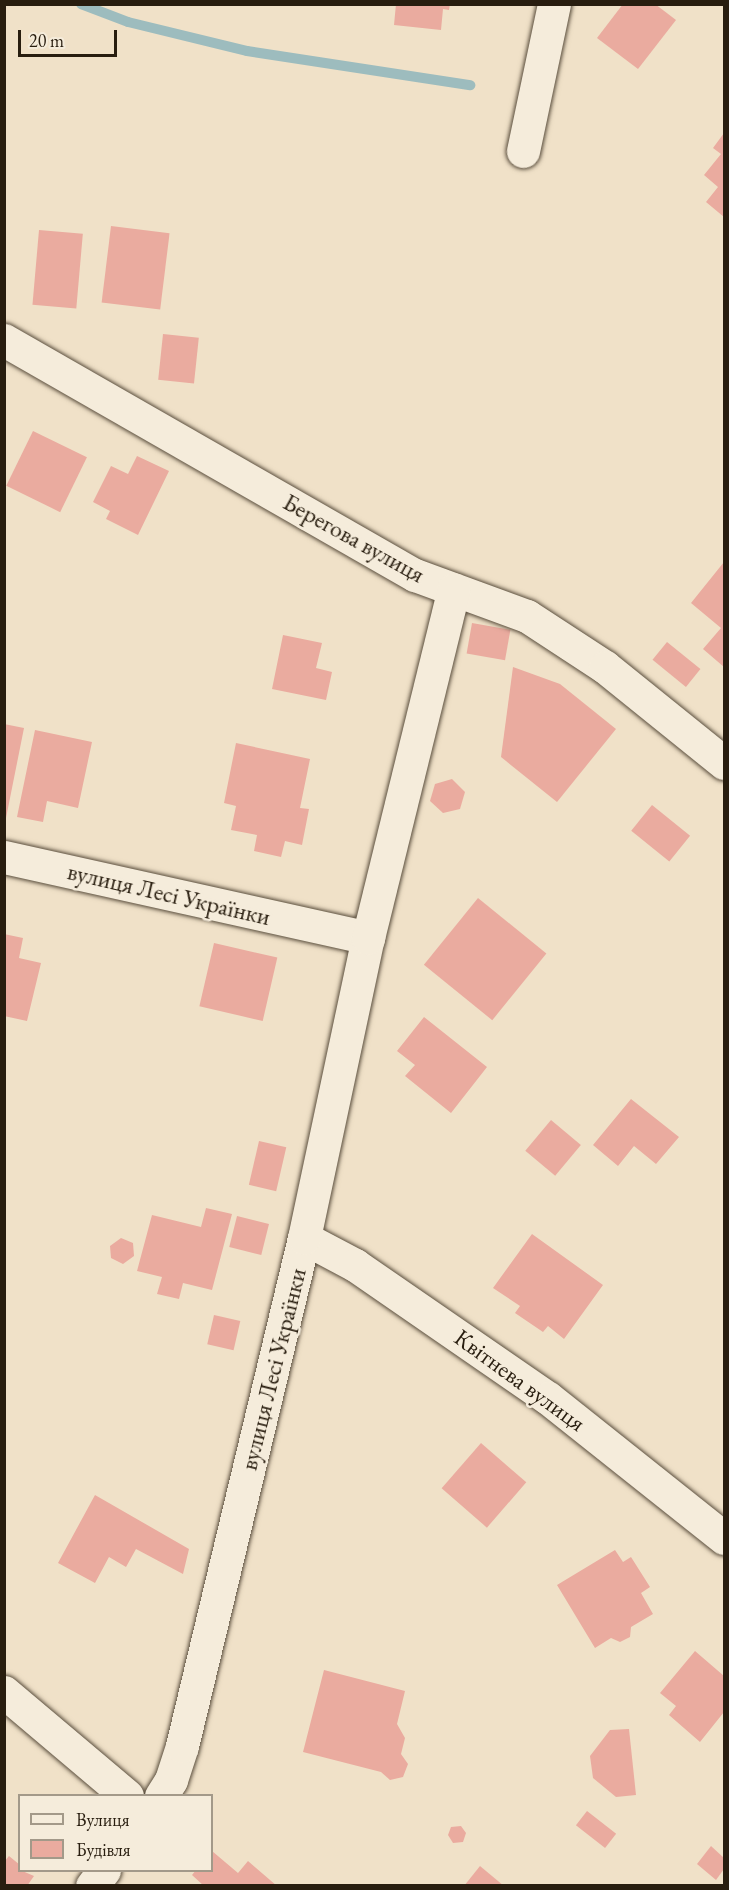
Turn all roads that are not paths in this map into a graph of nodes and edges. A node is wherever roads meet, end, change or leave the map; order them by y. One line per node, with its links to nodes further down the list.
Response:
1 (554, 4): 2 (street)
2 (523, 151)
3 (4, 340): 4 (street, Берегова вулиця)
4 (454, 589): 5 (street, Берегова вулиця); 7 (street, вулиця Лесі Українки)
5 (724, 763)
6 (4, 857): 7 (street, вулиця Лесі Українки)
7 (368, 938): 8 (street, вулиця Лесі Українки)
8 (304, 1238): 9 (street, Квітнева вулиця); 12 (street, вулиця Лесі Українки)
9 (724, 1538)
10 (4, 1692): 11 (street)
11 (125, 1794)
12 (162, 1794)
13 (103, 1872): 14 (street)
14 (93, 1886)

